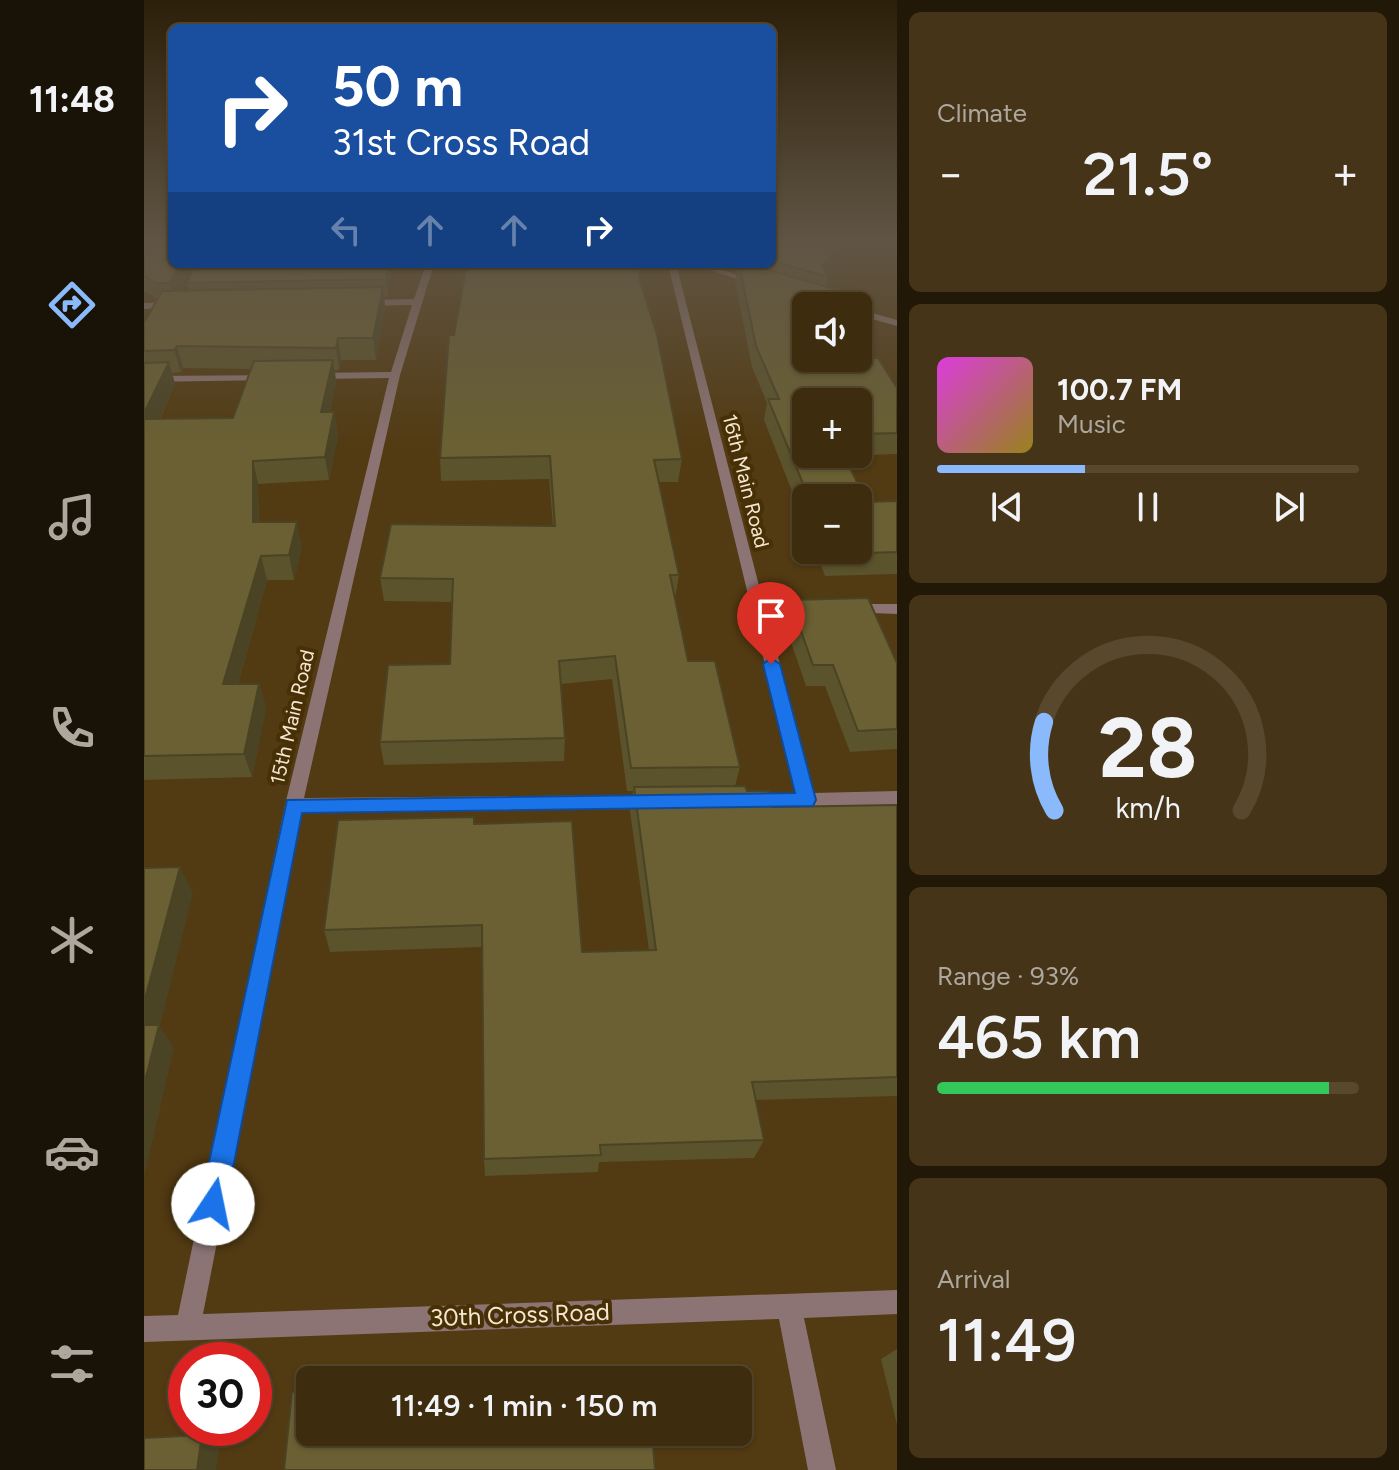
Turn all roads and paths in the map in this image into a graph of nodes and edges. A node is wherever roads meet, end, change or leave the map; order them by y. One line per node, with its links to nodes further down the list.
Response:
1 (414, 312): 5 (street, 15th Main Road)
2 (684, 312): 10 (street, 16th Main Road)
3 (872, 316): 4 (street)
4 (897, 323)
5 (395, 375): 6 (street); 15 (street, 15th Main Road)
6 (301, 376)
7 (285, 377): 8 (street)
8 (144, 379)
9 (897, 609): 10 (street)
10 (757, 610): 12 (street, 16th Main Road)
11 (897, 798): 12 (street)
12 (806, 800): 13 (street)
13 (729, 801)
14 (667, 802): 15 (street)
15 (294, 805): 18 (street, 15th Main Road)
16 (897, 1302): 17 (street, 30th Cross Road)
17 (789, 1306): 18 (street, 30th Cross Road); 20 (street)
18 (188, 1326): 19 (street, 30th Cross Road)
19 (144, 1329)
20 (822, 1470)

